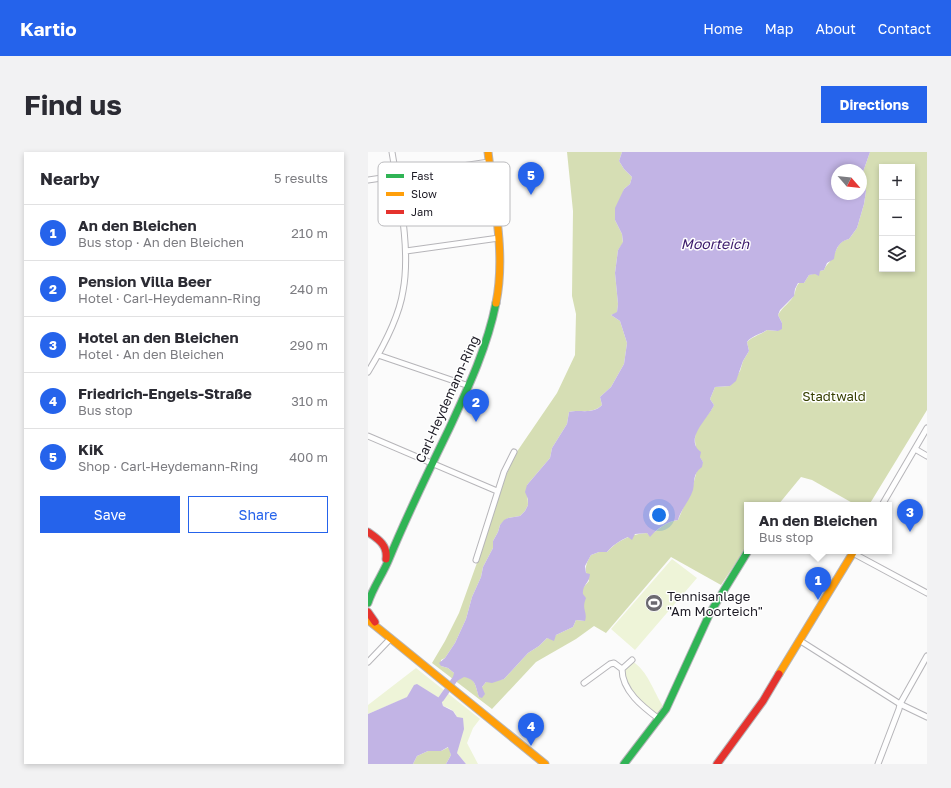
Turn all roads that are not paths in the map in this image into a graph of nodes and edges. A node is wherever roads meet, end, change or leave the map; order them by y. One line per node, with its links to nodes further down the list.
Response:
1 (392, 152): 3 (street)
2 (488, 152): 4 (main road, Carl-Heydemann-Ring)
3 (394, 162)
4 (489, 162)
5 (378, 178): 6 (street)
6 (368, 180)
7 (403, 226): 10 (street)
8 (497, 226): 9 (main road, Carl-Heydemann-Ring)
9 (499, 238): 10 (street); 15 (main road, Carl-Heydemann-Ring)
10 (406, 251): 11 (street)
11 (378, 356): 13 (street); 15 (street)
12 (368, 359): 13 (street)
13 (374, 362): 14 (street)
14 (368, 372)
15 (468, 386): 21 (main road, Carl-Heydemann-Ring)
16 (927, 428): 18 (street)
17 (368, 436): 21 (street)
18 (915, 449): 20 (street); 23 (street)
19 (514, 452): 22 (street)
20 (927, 456)
21 (432, 463): 22 (street); 25 (main road, Carl-Heydemann-Ring)
22 (498, 491): 30 (street)
23 (884, 502)
24 (368, 532): 26 (main road)
25 (400, 532): 26 (main road); 31 (main road, Carl-Heydemann-Ring)
26 (380, 541): 31 (main road, Carl-Heydemann-Ring)
27 (746, 554): 47 (main road)
28 (851, 554): 39 (main road)
29 (856, 554): 32 (street)
30 (476, 560)
31 (383, 571): 33 (main road, Carl-Heydemann-Ring)
32 (927, 592)
33 (370, 594): 34 (main road, Carl-Heydemann-Ring)
34 (368, 603)
35 (368, 612): 37 (main road)
36 (368, 620): 37 (main road)
37 (381, 630): 38 (main road)
38 (391, 638): 42 (street); 48 (main road)
39 (798, 640): 45 (street); 50 (main road)
40 (927, 656): 45 (street)
41 (632, 660): 43 (street)
42 (368, 662)
43 (622, 669): 44 (street); 47 (street)
44 (584, 682)
45 (900, 704): 46 (street); 51 (street)
46 (927, 717)
47 (659, 719): 49 (main road)
48 (545, 764)
49 (624, 764)
50 (717, 764)
51 (878, 764)

